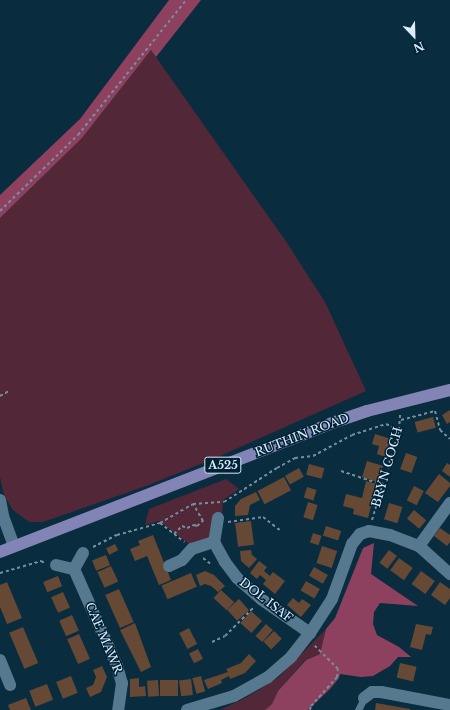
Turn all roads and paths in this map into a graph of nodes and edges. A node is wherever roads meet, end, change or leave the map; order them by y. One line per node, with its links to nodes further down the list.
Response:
1 (186, 0): 2 (path)
2 (0, 211)
3 (450, 390): 6 (main road, RUTHIN ROAD / A525)
4 (9, 391): 5 (path)
5 (0, 396)
6 (399, 403): 7 (path, BRYN COCH); 21 (main road, RUTHIN ROAD / A525)
7 (401, 420): 8 (path, BRYN COCH); 9 (path)
8 (399, 430): 11 (path, BRYN COCH); 14 (path)
9 (450, 439)
10 (341, 471): 11 (path)
11 (383, 485): 18 (path, BRYN COCH)
12 (0, 500): 21 (street)
13 (450, 503): 22 (street)
14 (193, 504): 16 (path); 19 (path)
15 (217, 521): 17 (path); 20 (street)
16 (160, 523): 19 (path); 25 (path)
17 (281, 531)
18 (369, 531): 22 (street); 32 (street)
19 (174, 534): 23 (path)
20 (214, 542): 23 (street); 31 (street, DOL ISAF)
21 (14, 546): 24 (main road, RUTHIN ROAD / A525)
22 (419, 546): 30 (street)
23 (192, 549): 27 (street)
24 (0, 552)
25 (83, 553): 28 (street)
26 (56, 565): 28 (street); 29 (path)
27 (169, 566)
28 (74, 569): 38 (street, CAE MAWR)
29 (0, 573)
30 (450, 574)
31 (261, 600): 32 (street, DOL ISAF); 33 (path)
32 (308, 636): 39 (street); 40 (path)
33 (212, 642)
34 (1, 665): 35 (street)
35 (10, 685)
36 (364, 698): 37 (street); 41 (lane)
37 (450, 705)
38 (118, 710)
39 (187, 710)
40 (310, 710)
41 (358, 710)

